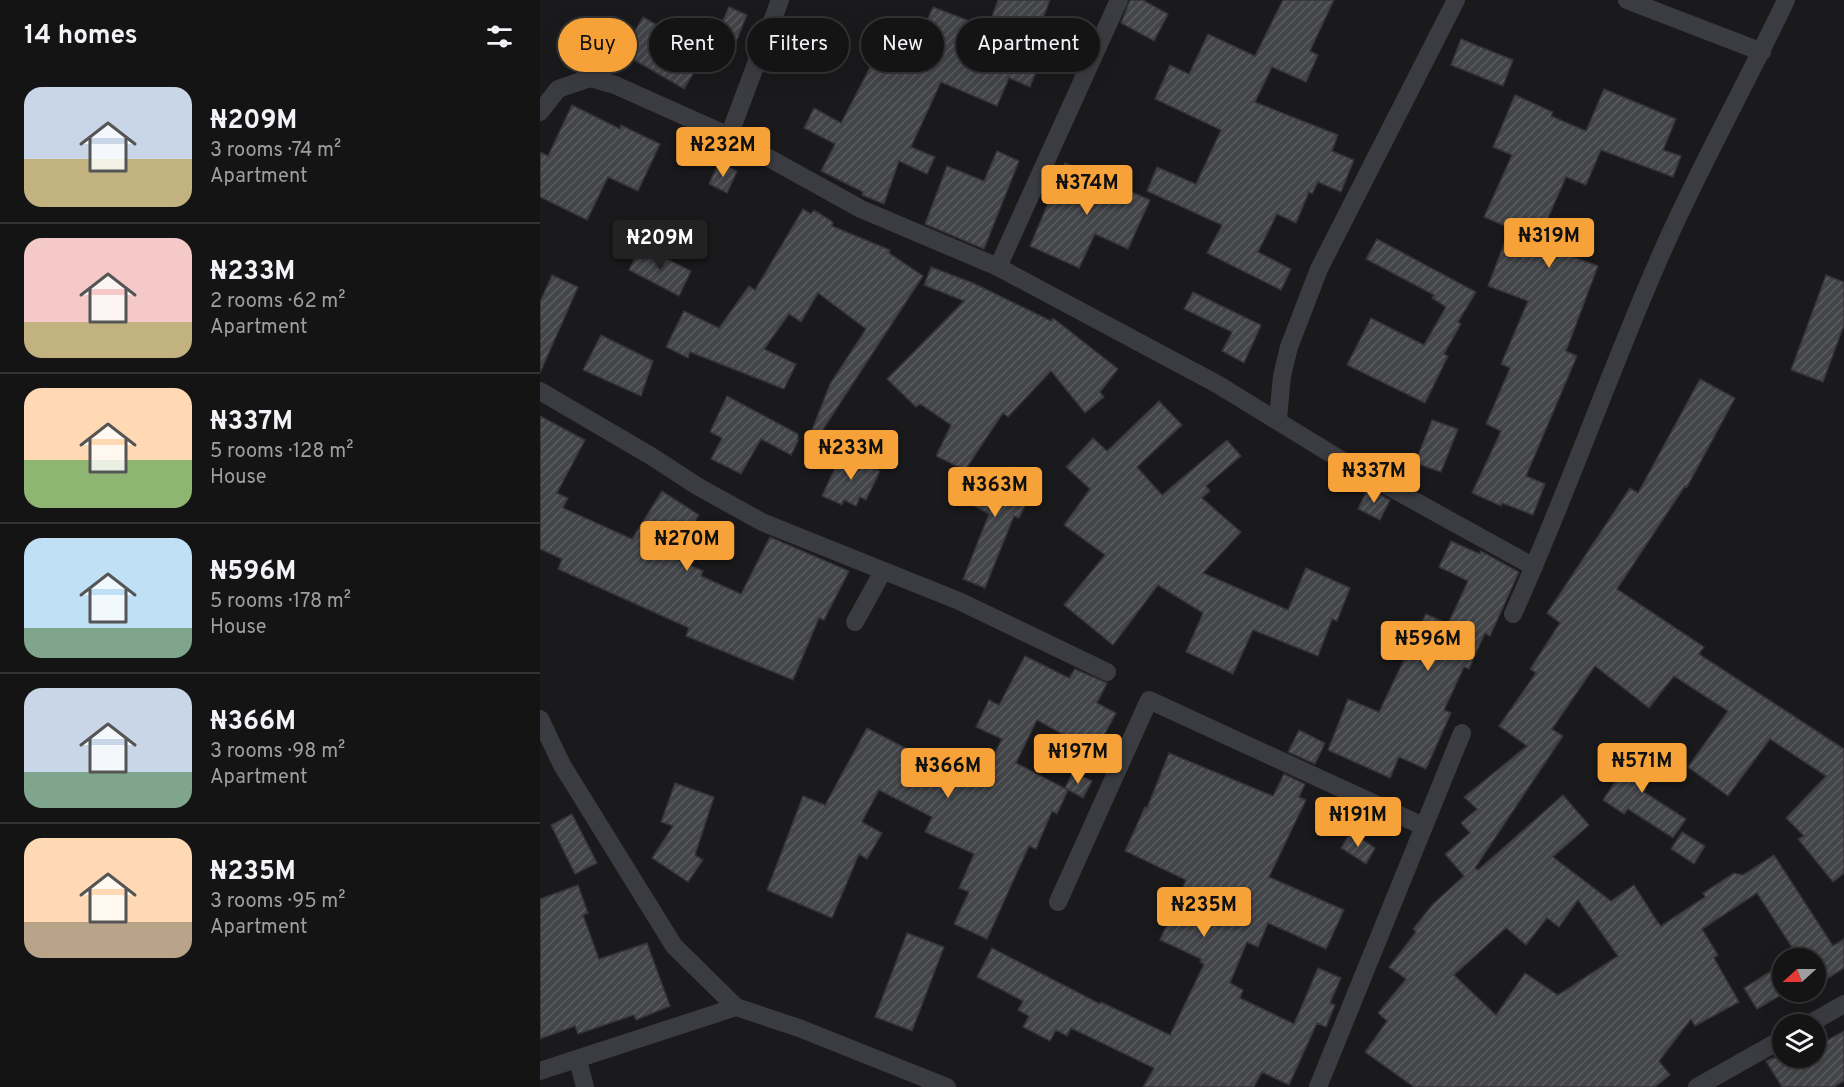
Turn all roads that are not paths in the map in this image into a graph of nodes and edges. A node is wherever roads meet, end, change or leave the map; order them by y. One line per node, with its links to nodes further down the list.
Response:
1 (780, 0): 8 (street)
2 (1119, 0): 9 (street)
3 (1456, 0): 11 (street)
4 (1627, 0): 6 (street)
5 (1786, 0): 6 (street)
6 (1762, 52): 12 (street)
7 (540, 112): 8 (street)
8 (729, 136): 9 (street)
9 (998, 267): 11 (street)
10 (540, 391): 13 (street)
11 (1278, 419): 12 (street)
12 (1534, 567): 14 (street)
13 (883, 572): 15 (street); 16 (street)
14 (1513, 614)
15 (855, 622)
16 (1107, 672)
17 (542, 730): 22 (street)
18 (1462, 733): 19 (street)
19 (1423, 826): 20 (street); 29 (street)
20 (1058, 902)
21 (1844, 1004): 23 (street)
22 (736, 1007): 25 (street); 28 (street)
23 (1826, 1014)
24 (1772, 1045): 30 (street)
25 (578, 1060): 26 (street); 27 (street)
26 (540, 1071)
27 (585, 1087)
28 (947, 1087)
29 (1318, 1087)
30 (1697, 1087)

